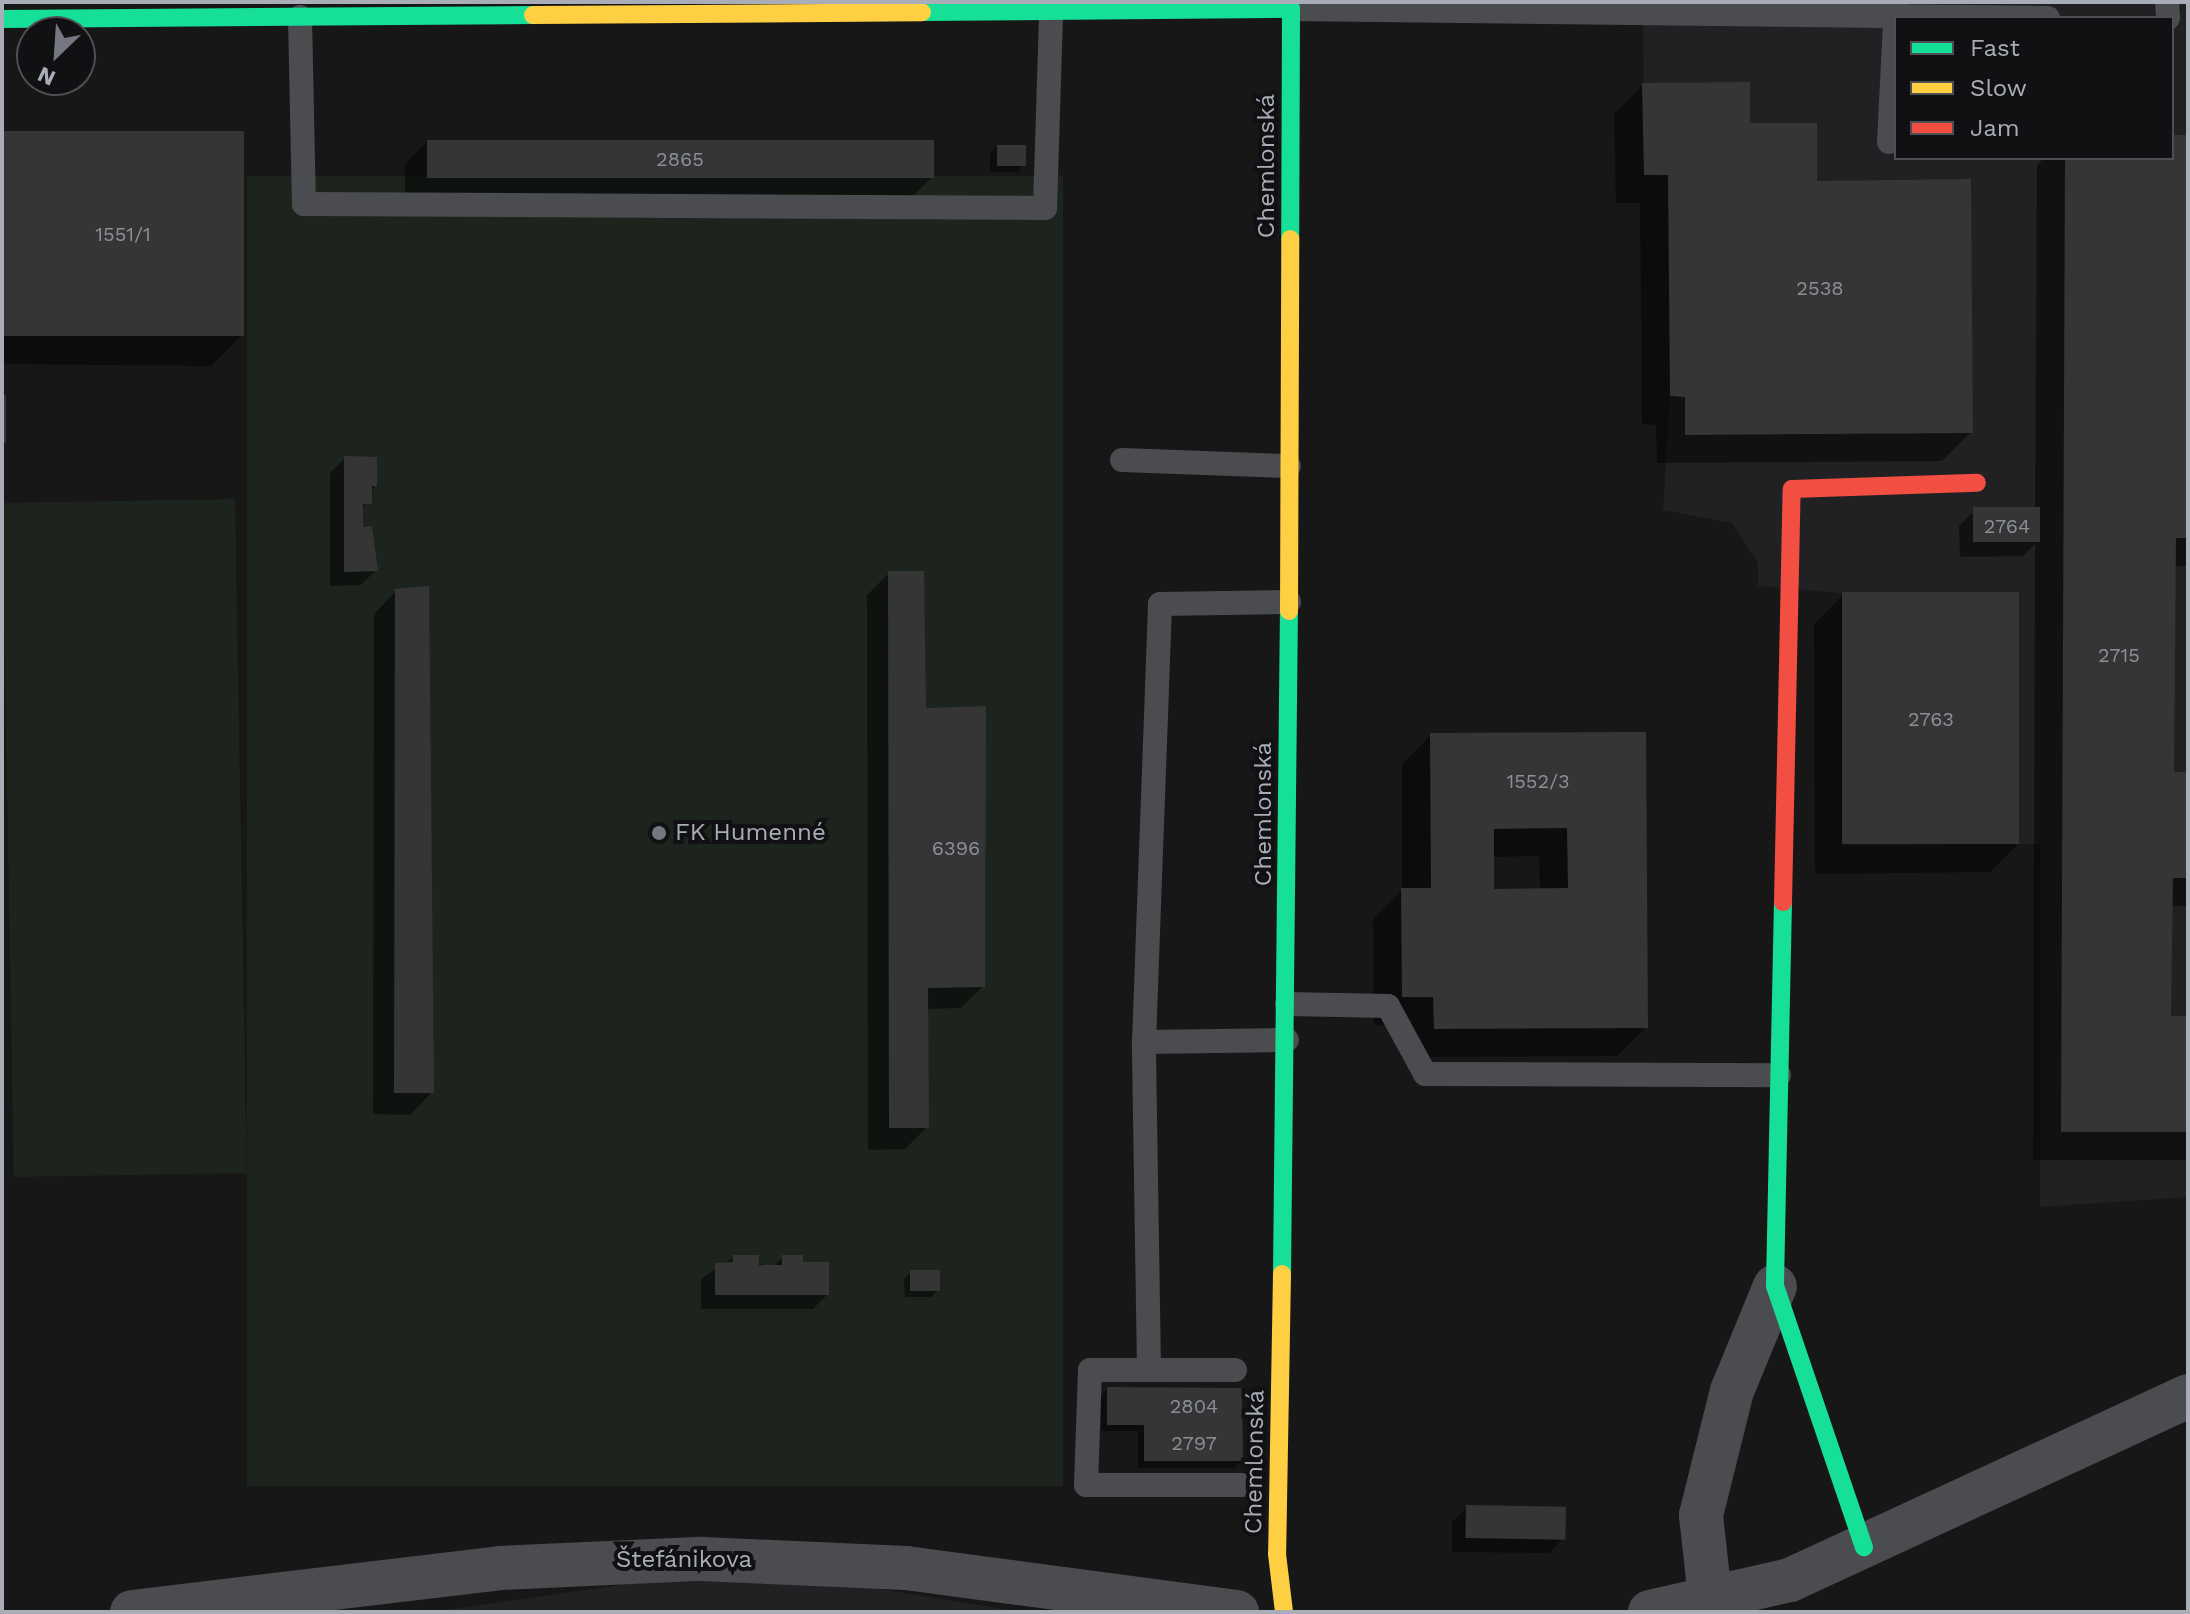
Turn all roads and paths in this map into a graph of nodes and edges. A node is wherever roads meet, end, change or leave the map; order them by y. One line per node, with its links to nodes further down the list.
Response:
1 (1293, 6): 3 (street); 5 (lane); 14 (street, Chemlonská)
2 (1006, 7): 4 (street); 7 (street)
3 (1157, 7): 7 (street)
4 (813, 8): 9 (street)
5 (1896, 8): 8 (lane)
6 (147, 10): 9 (street); 10 (street)
7 (1051, 12): 9 (lane)
8 (2018, 16)
9 (300, 17)
10 (2, 19)
11 (1894, 46): 12 (lane)
12 (1889, 142)
13 (1122, 460): 14 (lane)
14 (1289, 466): 16 (street, Chemlonská)
15 (1977, 483): 20 (street)
16 (1289, 602): 17 (street, Chemlonská); 19 (lane)
17 (1287, 1004): 18 (street, Chemlonská); 20 (lane)
18 (1287, 1040): 19 (lane); 30 (street, Chemlonská)
19 (1144, 1042): 22 (lane)
20 (1779, 1075): 21 (street)
21 (1775, 1286): 26 (street); 27 (street)
22 (1149, 1370): 23 (lane); 25 (lane)
23 (1235, 1370)
24 (2188, 1396): 26 (street)
25 (1242, 1485)
26 (1864, 1547): 27 (street)
27 (1710, 1597): 31 (street)
28 (132, 1612): 29 (street, Štefánikova)
29 (1237, 1612)
30 (1284, 1612)
31 (1650, 1612)

